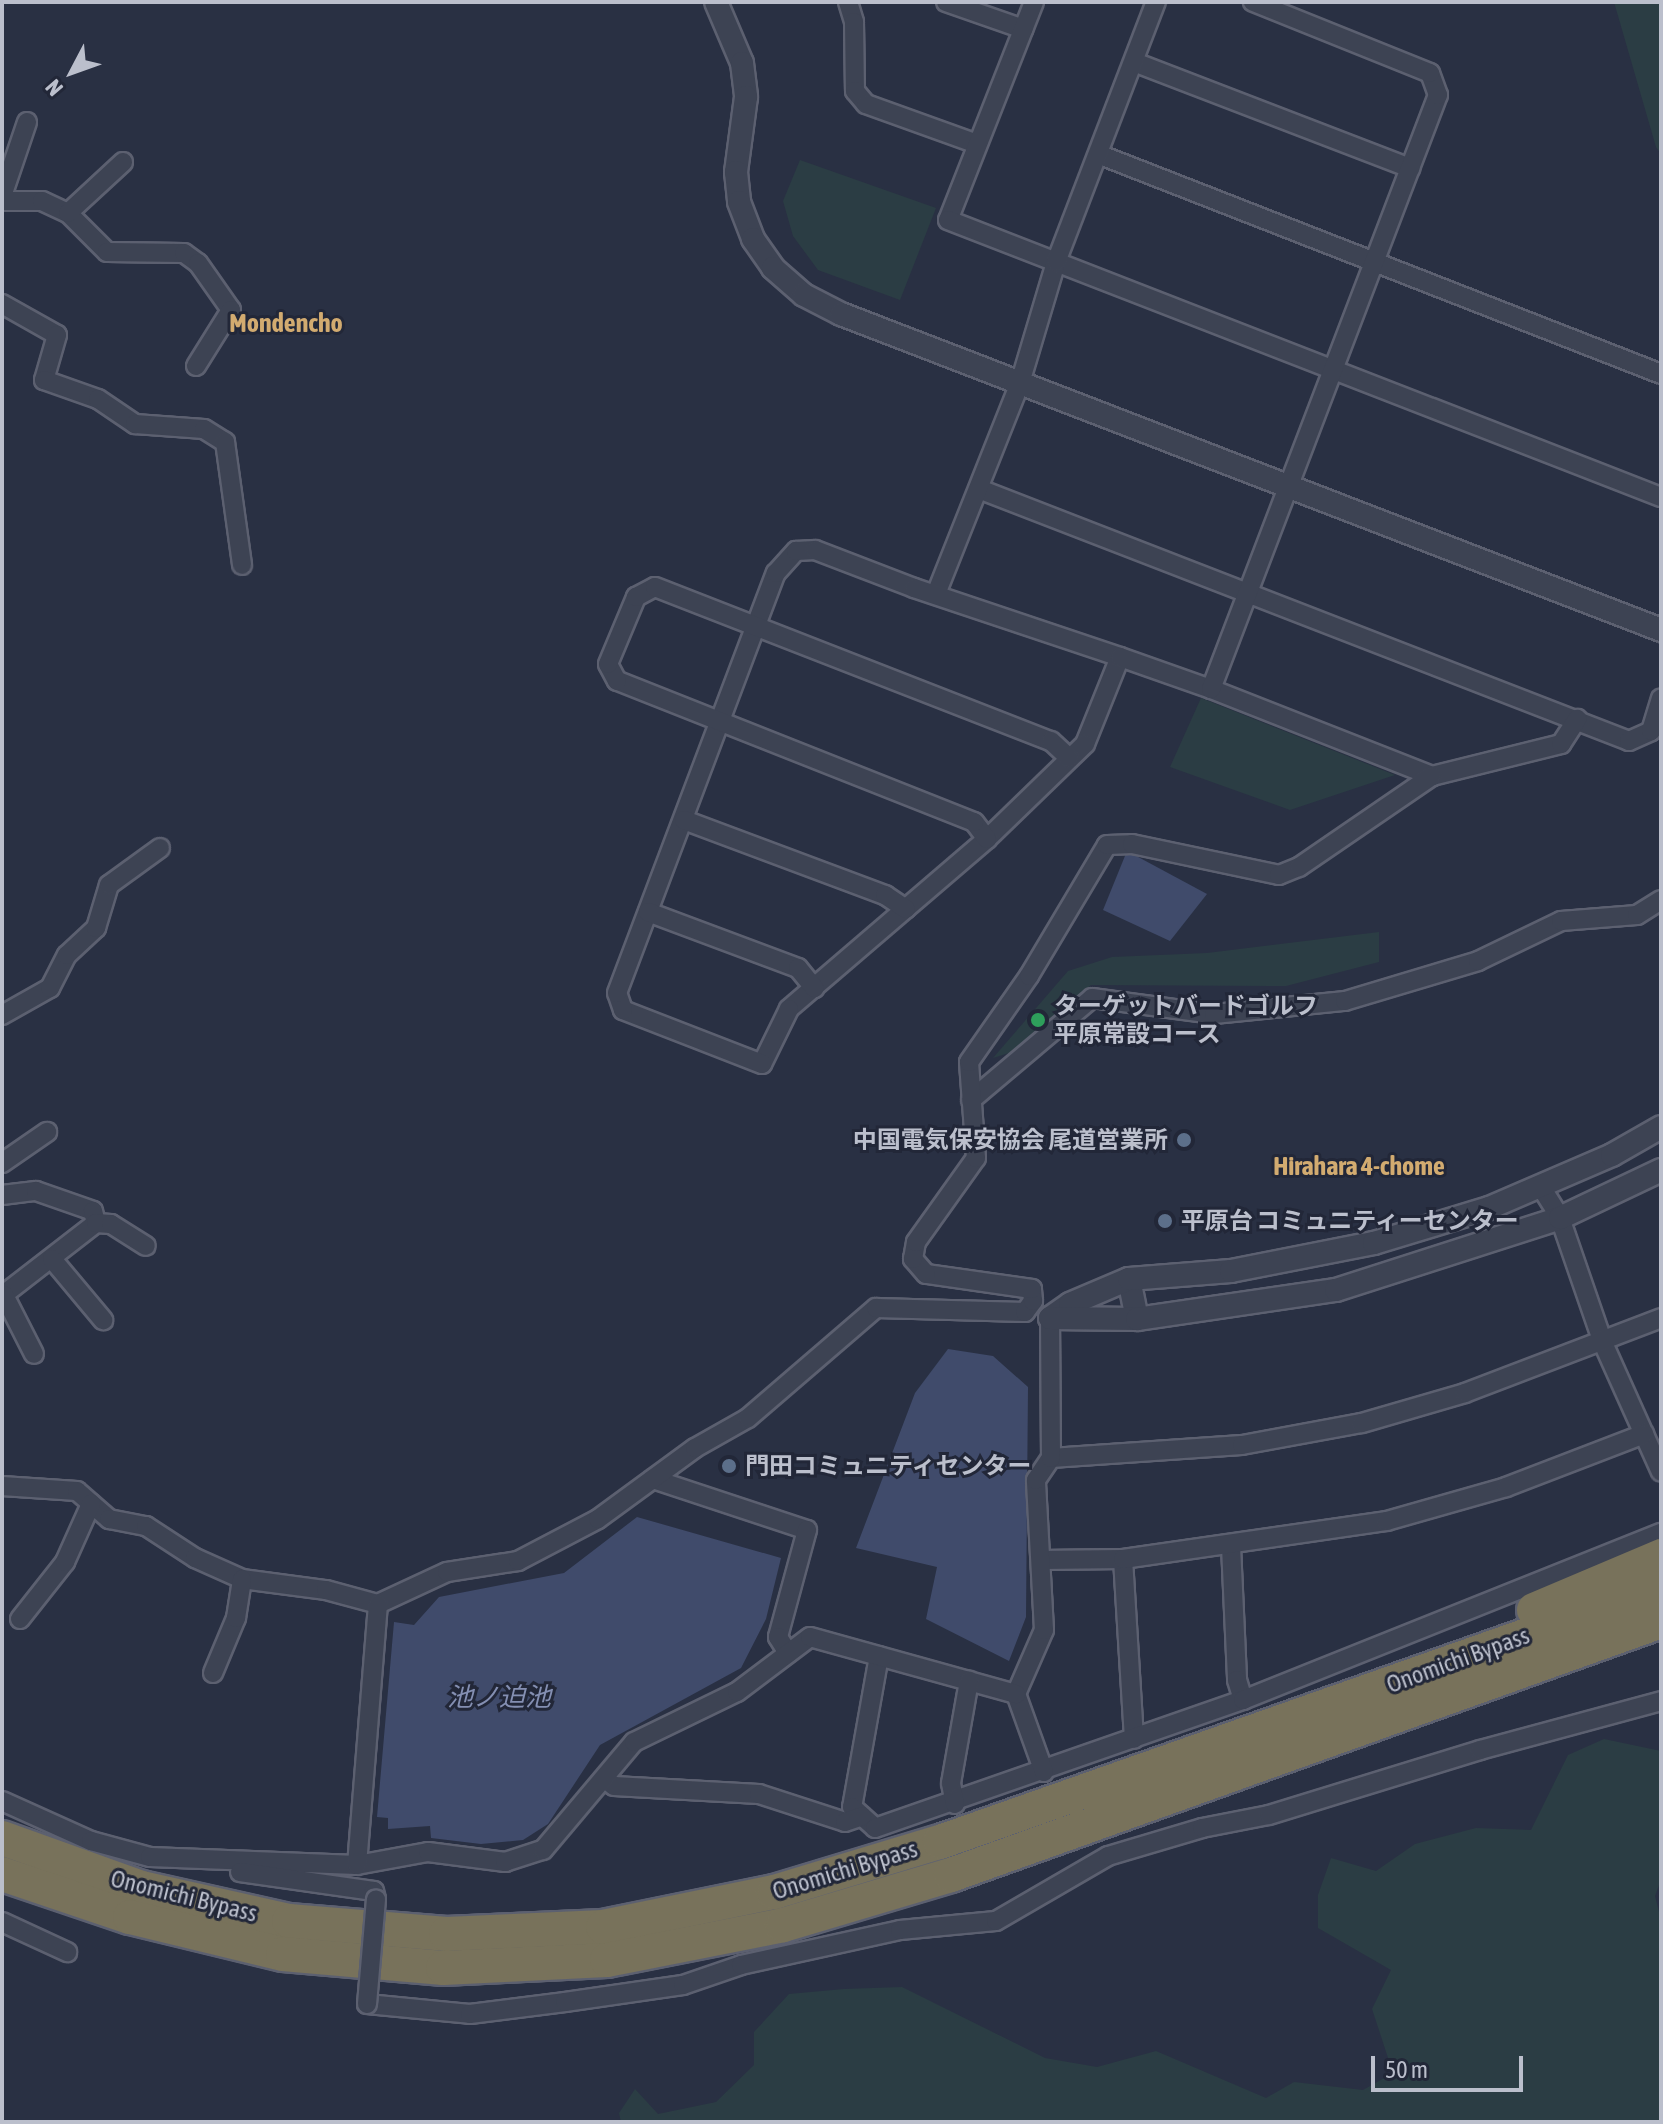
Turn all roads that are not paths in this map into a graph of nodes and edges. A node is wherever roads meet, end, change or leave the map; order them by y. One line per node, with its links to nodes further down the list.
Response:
1 (716, 2): 22 (street)
2 (848, 2): 10 (street)
3 (946, 2): 7 (street)
4 (1034, 2): 7 (street)
5 (1156, 2): 8 (street)
6 (1253, 2): 13 (street)
7 (1023, 29): 10 (street)
8 (1134, 62): 11 (street); 13 (street)
9 (27, 122): 14 (street)
10 (977, 144): 16 (street)
11 (1098, 154): 16 (street); 17 (street)
12 (123, 162): 15 (street)
13 (1410, 168): 17 (street)
14 (2, 198): 15 (street)
15 (68, 213): 19 (street)
16 (1056, 262): 20 (street); 22 (street)
17 (1372, 265): 20 (street); 21 (street)
18 (2, 304): 26 (street)
19 (196, 366)
20 (1333, 369): 23 (street); 25 (street)
21 (1661, 374)
22 (1020, 383): 23 (street); 24 (street)
23 (1288, 486): 28 (street); 30 (street)
24 (979, 489): 27 (street); 28 (street)
25 (1661, 497)
26 (242, 565)
27 (936, 594): 29 (street); 31 (street)
28 (1246, 595): 32 (street); 34 (street)
29 (757, 626): 35 (street); 35 (street); 36 (street)
30 (1661, 630)
31 (1120, 657): 32 (street); 36 (street)
32 (1211, 689): 37 (street)
33 (1661, 698): 34 (street)
34 (1577, 719): 37 (street)
35 (721, 721): 38 (street); 39 (street)
36 (1069, 758): 39 (street)
37 (1432, 776): 46 (street)
38 (684, 820): 42 (street); 43 (street)
39 (987, 839): 42 (street)
40 (160, 848): 45 (street)
41 (1661, 900): 46 (street)
42 (906, 909): 44 (street)
43 (648, 912): 44 (street); 44 (street)
44 (814, 988)
45 (2, 1015)
46 (971, 1100): 68 (street)
47 (1661, 1127): 51 (street)
48 (47, 1132): 49 (street)
49 (2, 1163)
50 (1661, 1170): 53 (street)
51 (1541, 1187): 53 (street); 57 (street)
52 (2, 1195): 54 (street)
53 (1560, 1218): 61 (street); 63 (street)
54 (96, 1223): 55 (street); 56 (street)
55 (146, 1246)
56 (52, 1259): 58 (street); 62 (street)
57 (1129, 1279): 59 (street); 61 (street)
58 (3, 1296): 64 (street)
59 (1050, 1318): 61 (street); 66 (street)
60 (1661, 1318): 63 (street)
61 (1137, 1319)
62 (103, 1320)
63 (1603, 1343): 65 (street); 66 (street)
64 (34, 1354)
65 (1644, 1434): 67 (street); 72 (street)
66 (1051, 1458): 75 (street)
67 (1661, 1472)
68 (653, 1479): 78 (street); 82 (street)
69 (2, 1486): 70 (street)
70 (91, 1504): 76 (street); 79 (street)
71 (1661, 1533): 88 (street)
72 (1231, 1546): 74 (street); 88 (street)
73 (1661, 1556): 91 (highway)
74 (1123, 1559): 75 (street); 90 (street)
75 (1041, 1560): 86 (street)
76 (242, 1579): 78 (street); 84 (street)
77 (1661, 1588): 91 (highway, Onomichi Bypass)
78 (378, 1604): 99 (street)
79 (20, 1619)
80 (1661, 1621): 87 (highway, Onomichi Bypass)
81 (1661, 1642): 87 (highway)
82 (788, 1653): 83 (street); 93 (street)
83 (879, 1656): 85 (street); 96 (street)
84 (213, 1673)
85 (969, 1681): 86 (street); 95 (street)
86 (1016, 1694): 92 (street)
87 (1444, 1697): 100 (highway, Onomichi Bypass)
88 (1243, 1700): 90 (street)
89 (1661, 1701): 98 (street, bridge)
90 (1134, 1739): 92 (street)
91 (1195, 1755): 97 (highway, Onomichi Bypass)
92 (1044, 1772): 95 (street)
93 (605, 1779): 96 (street); 99 (street)
94 (2, 1801): 98 (street)
95 (955, 1804): 96 (street)
96 (862, 1816)
97 (2, 1838)
98 (210, 1861): 99 (street)
99 (357, 1865)
100 (2, 1874)
101 (2, 1922): 102 (street)
102 (67, 1952)

